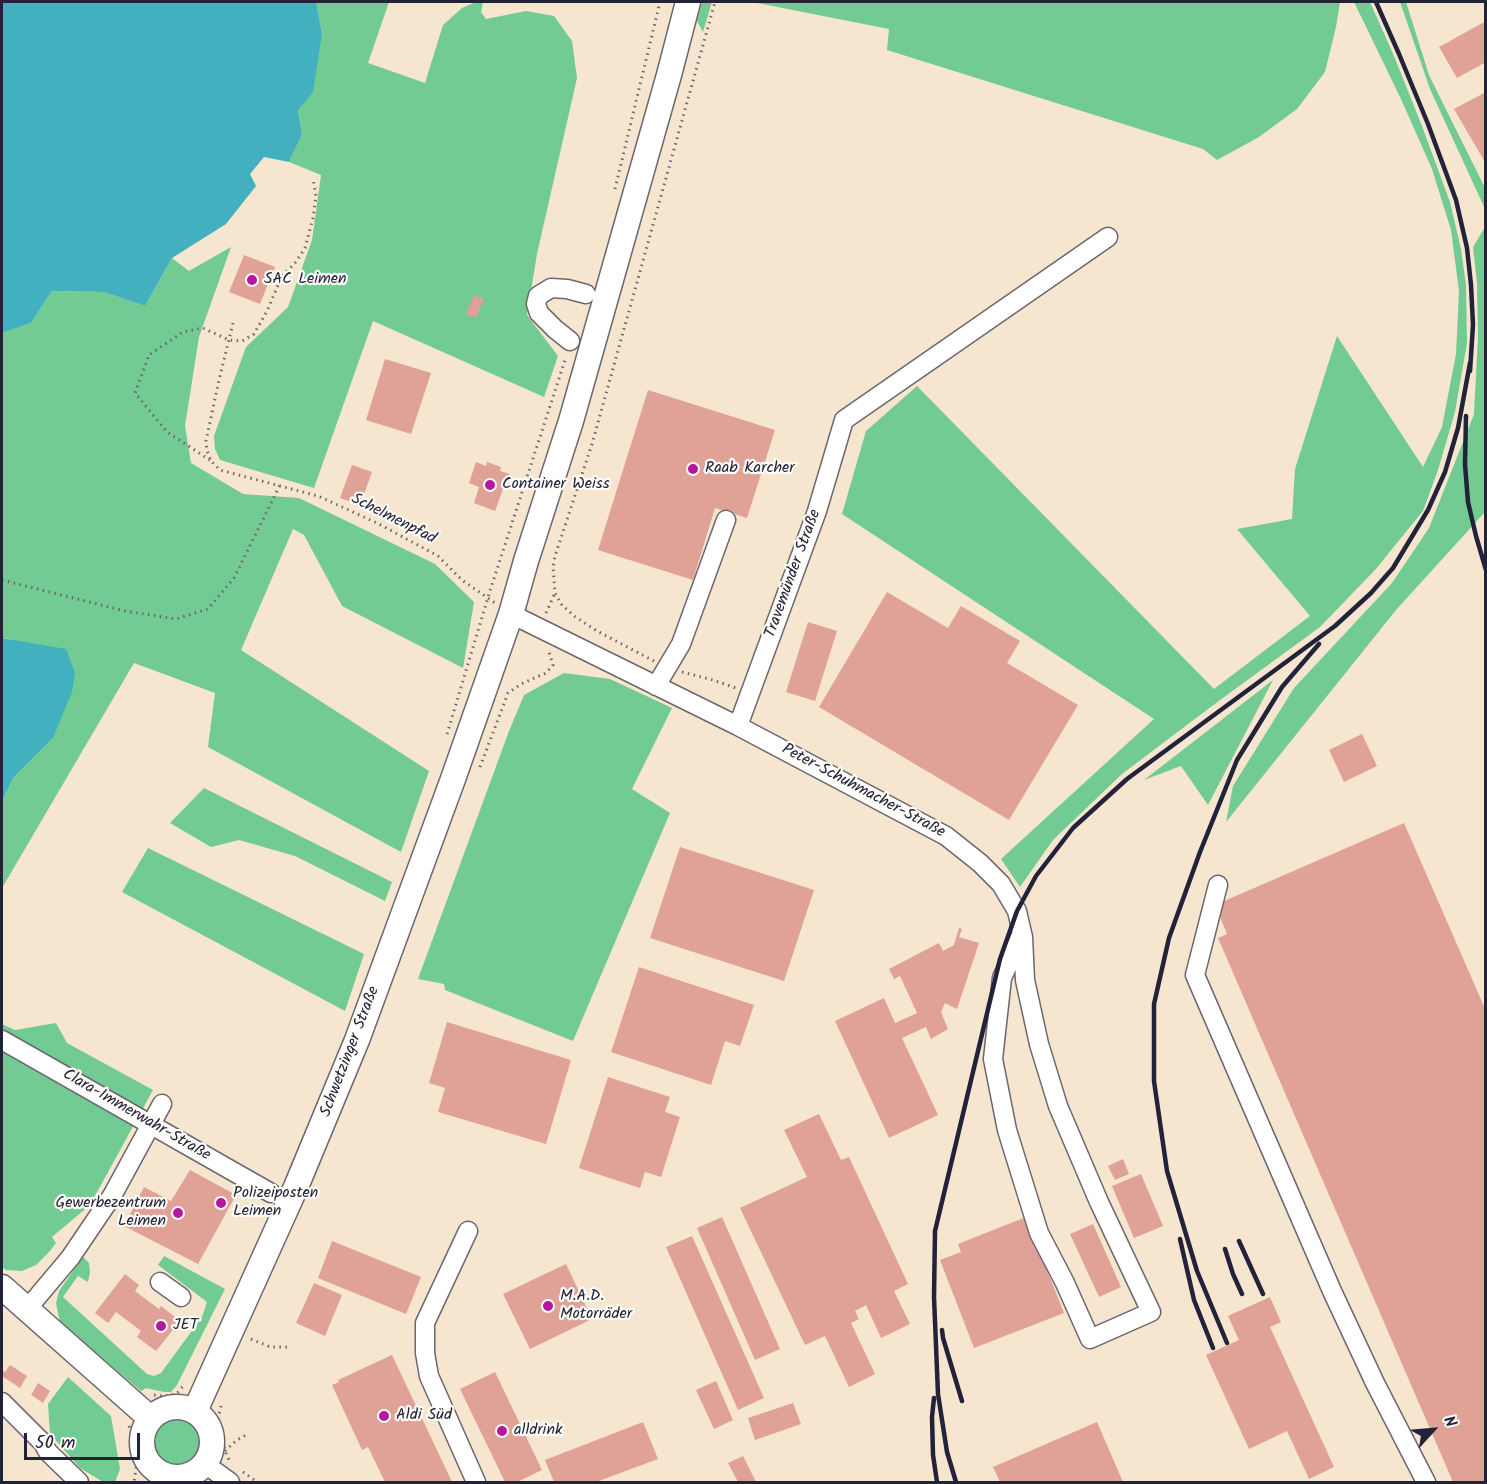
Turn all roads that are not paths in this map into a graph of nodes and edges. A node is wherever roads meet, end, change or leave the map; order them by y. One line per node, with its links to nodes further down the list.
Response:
1 (688, 2): 6 (main road, Schwetzinger Straße)
2 (1108, 237): 8 (street, Travemünder Straße)
3 (586, 294): 4 (street)
4 (570, 341)
5 (726, 520): 7 (street)
6 (511, 614): 7 (street, Peter-Schuhmacher-Straße); 20 (main road, Schwetzinger Straße)
7 (656, 686): 8 (street, Peter-Schuhmacher-Straße)
8 (738, 726): 10 (street, Peter-Schuhmacher-Straße)
9 (1218, 885): 28 (street)
10 (1022, 933): 10 (street, Peter-Schuhmacher-Straße)
11 (2, 1040): 13 (street, Clara-Immerwahr-Straße)
12 (162, 1104): 13 (street)
13 (150, 1124): 14 (street, Clara-Immerwahr-Straße); 19 (street)
14 (272, 1193)
15 (468, 1231): 27 (street)
16 (160, 1282): 18 (street)
17 (2, 1287): 19 (main road)
18 (181, 1297)
19 (27, 1309): 22 (main road)
20 (199, 1401): 22 (main road); 23 (main road)
21 (2, 1402): 25 (street)
22 (142, 1411): 24 (main road)
23 (215, 1457): 24 (main road); 26 (street)
24 (158, 1478)
25 (80, 1482)
26 (230, 1482)
27 (476, 1482)
28 (1426, 1482)

